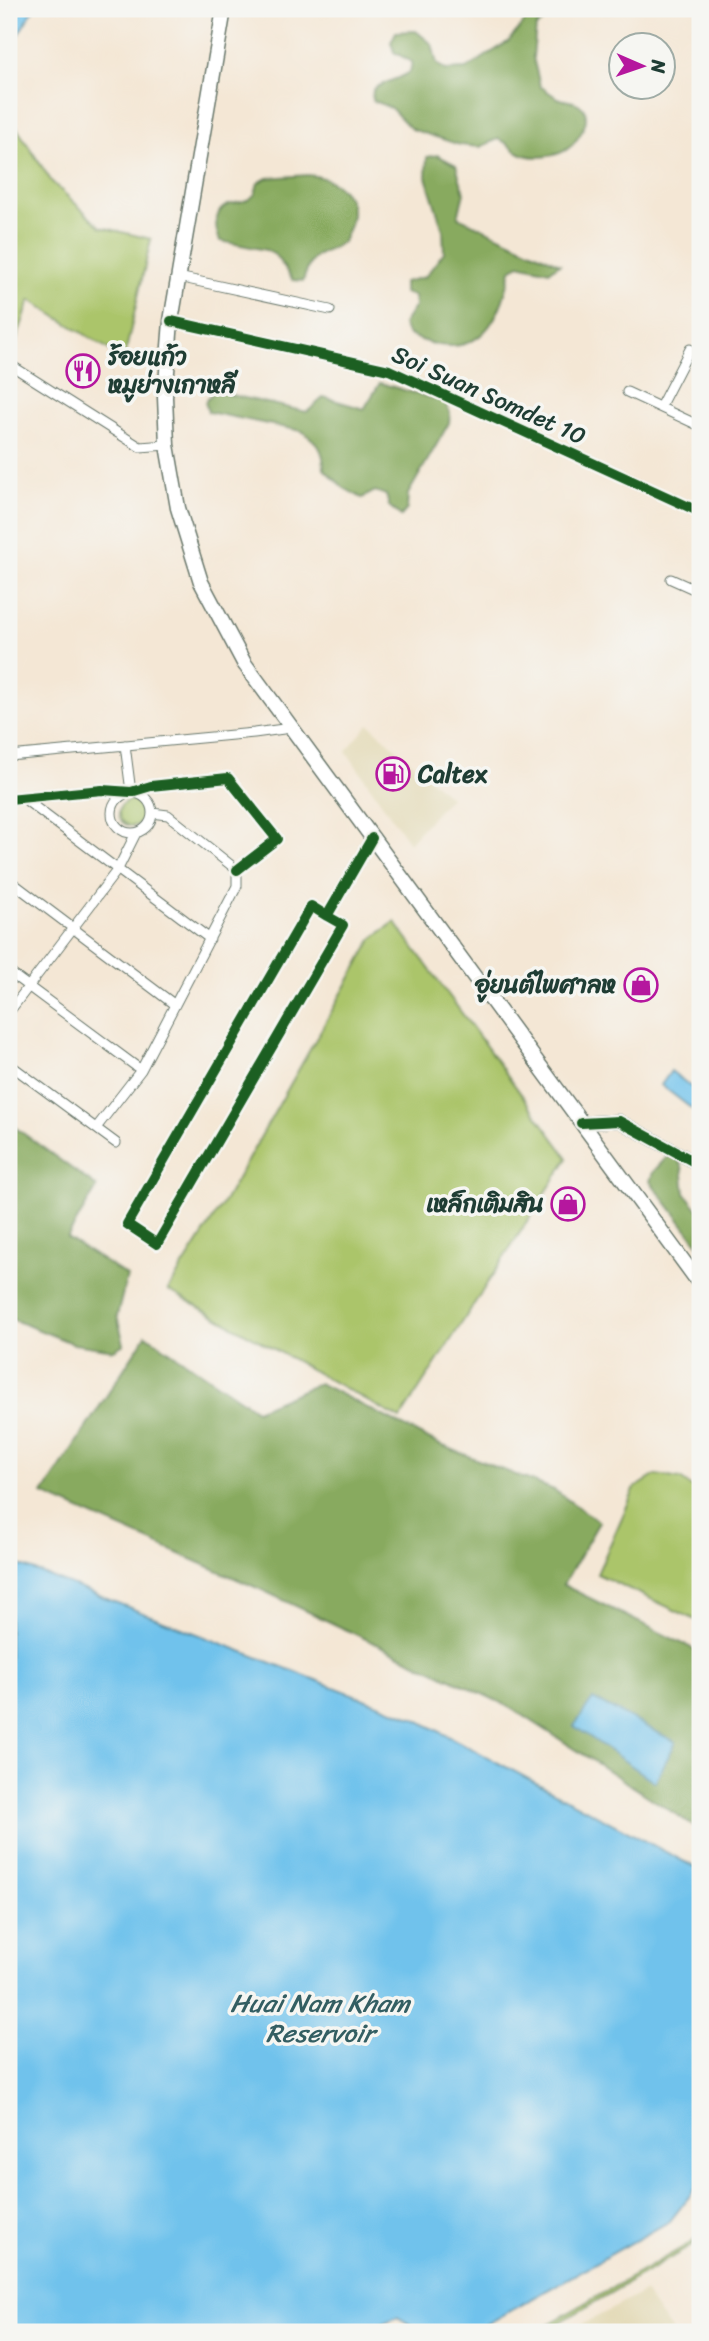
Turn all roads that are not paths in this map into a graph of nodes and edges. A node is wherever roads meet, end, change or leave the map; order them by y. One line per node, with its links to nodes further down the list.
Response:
1 (224, 9): 2 (main road)
2 (178, 277): 3 (street); 4 (main road)
3 (330, 310)
4 (171, 321): 10 (main road); 11 (street, Soi Suan Somdet 10)
5 (690, 349): 8 (street)
6 (9, 364): 10 (street)
7 (626, 393): 8 (street)
8 (660, 407): 9 (street)
9 (700, 426)
10 (167, 446): 14 (main road)
11 (700, 512)
12 (671, 579): 13 (street)
13 (700, 592)
14 (291, 728): 15 (street); 22 (main road)
15 (125, 745): 16 (street); 17 (street)
16 (9, 756)
17 (131, 792): 18 (street); 20 (street); 21 (street); 24 (street)
18 (23, 798): 19 (street); 23 (street)
19 (9, 799)
20 (152, 813): 21 (street); 24 (street)
21 (136, 833): 23 (street)
22 (372, 838): 26 (street); 35 (main road)
23 (118, 869): 27 (street); 28 (street)
24 (237, 870): 28 (street)
25 (9, 880): 27 (street)
26 (327, 916): 26 (street)
27 (72, 928): 30 (street); 31 (street)
28 (210, 939): 31 (street)
29 (9, 972): 30 (street)
30 (28, 987): 32 (street); 34 (street)
31 (175, 1005): 34 (street)
32 (9, 1012)
33 (9, 1064): 36 (street)
34 (141, 1070): 36 (street)
35 (581, 1123): 38 (street); 39 (main road)
36 (96, 1128): 37 (street)
37 (116, 1143)
38 (700, 1165)
39 (700, 1284)

